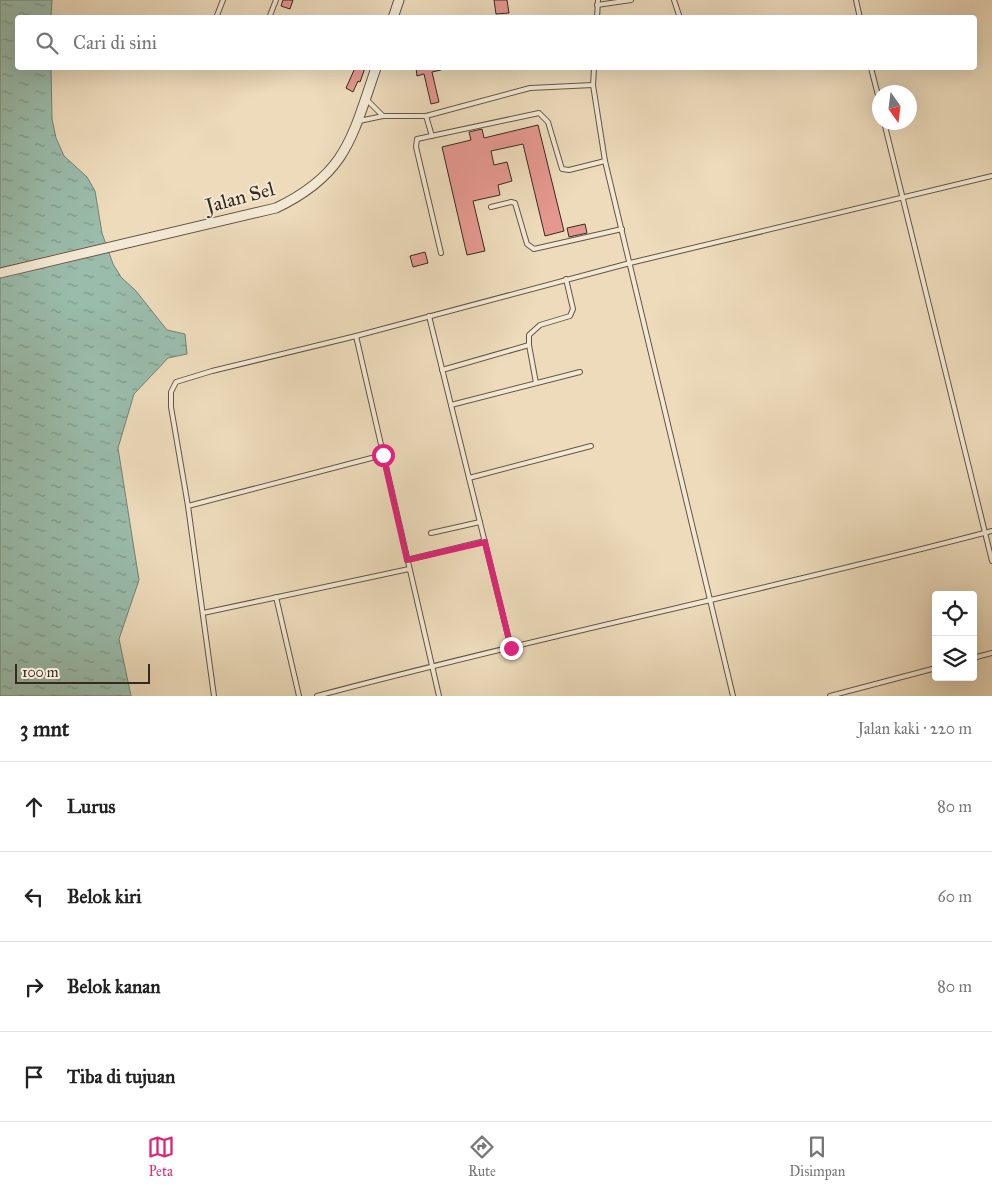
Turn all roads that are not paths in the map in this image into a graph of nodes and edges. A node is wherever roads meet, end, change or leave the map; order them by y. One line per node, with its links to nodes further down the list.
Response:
1 (223, 0): 8 (lane)
2 (276, 0): 9 (lane)
3 (399, 0): 10 (street)
4 (631, 0): 7 (lane)
5 (674, 0): 12 (lane)
6 (856, 0): 13 (lane)
7 (597, 2): 11 (lane)
8 (217, 15)
9 (270, 15)
10 (394, 15)
11 (596, 15)
12 (679, 15)
13 (859, 15)
14 (375, 70): 19 (street, Jalan Sel)
15 (594, 70): 17 (lane)
16 (872, 70): 18 (lane)
17 (593, 85): 21 (lane); 25 (lane)
18 (875, 85)
19 (365, 99): 20 (lane); 22 (street, Jalan Sel)
20 (382, 116): 21 (lane); 22 (lane)
21 (426, 116): 24 (lane)
22 (357, 122): 32 (street, Jalan Sel)
23 (886, 130): 27 (lane)
24 (432, 136): 25 (lane); 30 (lane)
25 (605, 161): 29 (lane)
26 (992, 176): 27 (lane)
27 (901, 197): 31 (lane); 48 (lane)
28 (491, 207): 29 (lane)
29 (622, 229): 31 (lane)
30 (441, 253)
31 (630, 263): 33 (lane); 54 (lane)
32 (0, 273)
33 (566, 280): 34 (lane); 36 (lane)
34 (429, 316): 35 (lane); 37 (lane)
35 (356, 336): 42 (lane); 44 (lane)
36 (529, 345): 37 (lane); 39 (lane)
37 (442, 370): 40 (lane)
38 (580, 372): 39 (lane)
39 (536, 383): 40 (lane)
40 (451, 406): 43 (lane)
41 (591, 446): 43 (lane)
42 (383, 455): 44 (lane); 50 (lane)
43 (469, 478): 45 (lane)
44 (188, 506): 55 (lane)
45 (480, 522): 47 (lane); 49 (lane)
46 (992, 531): 48 (lane)
47 (431, 533)
48 (985, 533): 51 (lane); 54 (lane)
49 (485, 542): 50 (lane); 56 (lane)
50 (407, 560): 52 (lane)
51 (992, 561)
52 (409, 569): 53 (lane); 59 (lane)
53 (276, 597): 55 (lane); 62 (lane)
54 (711, 601): 56 (lane); 65 (lane)
55 (203, 613): 61 (lane)
56 (511, 648): 59 (lane)
57 (992, 653): 58 (lane)
58 (977, 657)
59 (431, 665): 63 (lane); 64 (lane)
60 (932, 669): 66 (lane)
61 (214, 696)
62 (299, 696)
63 (317, 696)
64 (439, 696)
65 (733, 696)
66 (830, 696)

